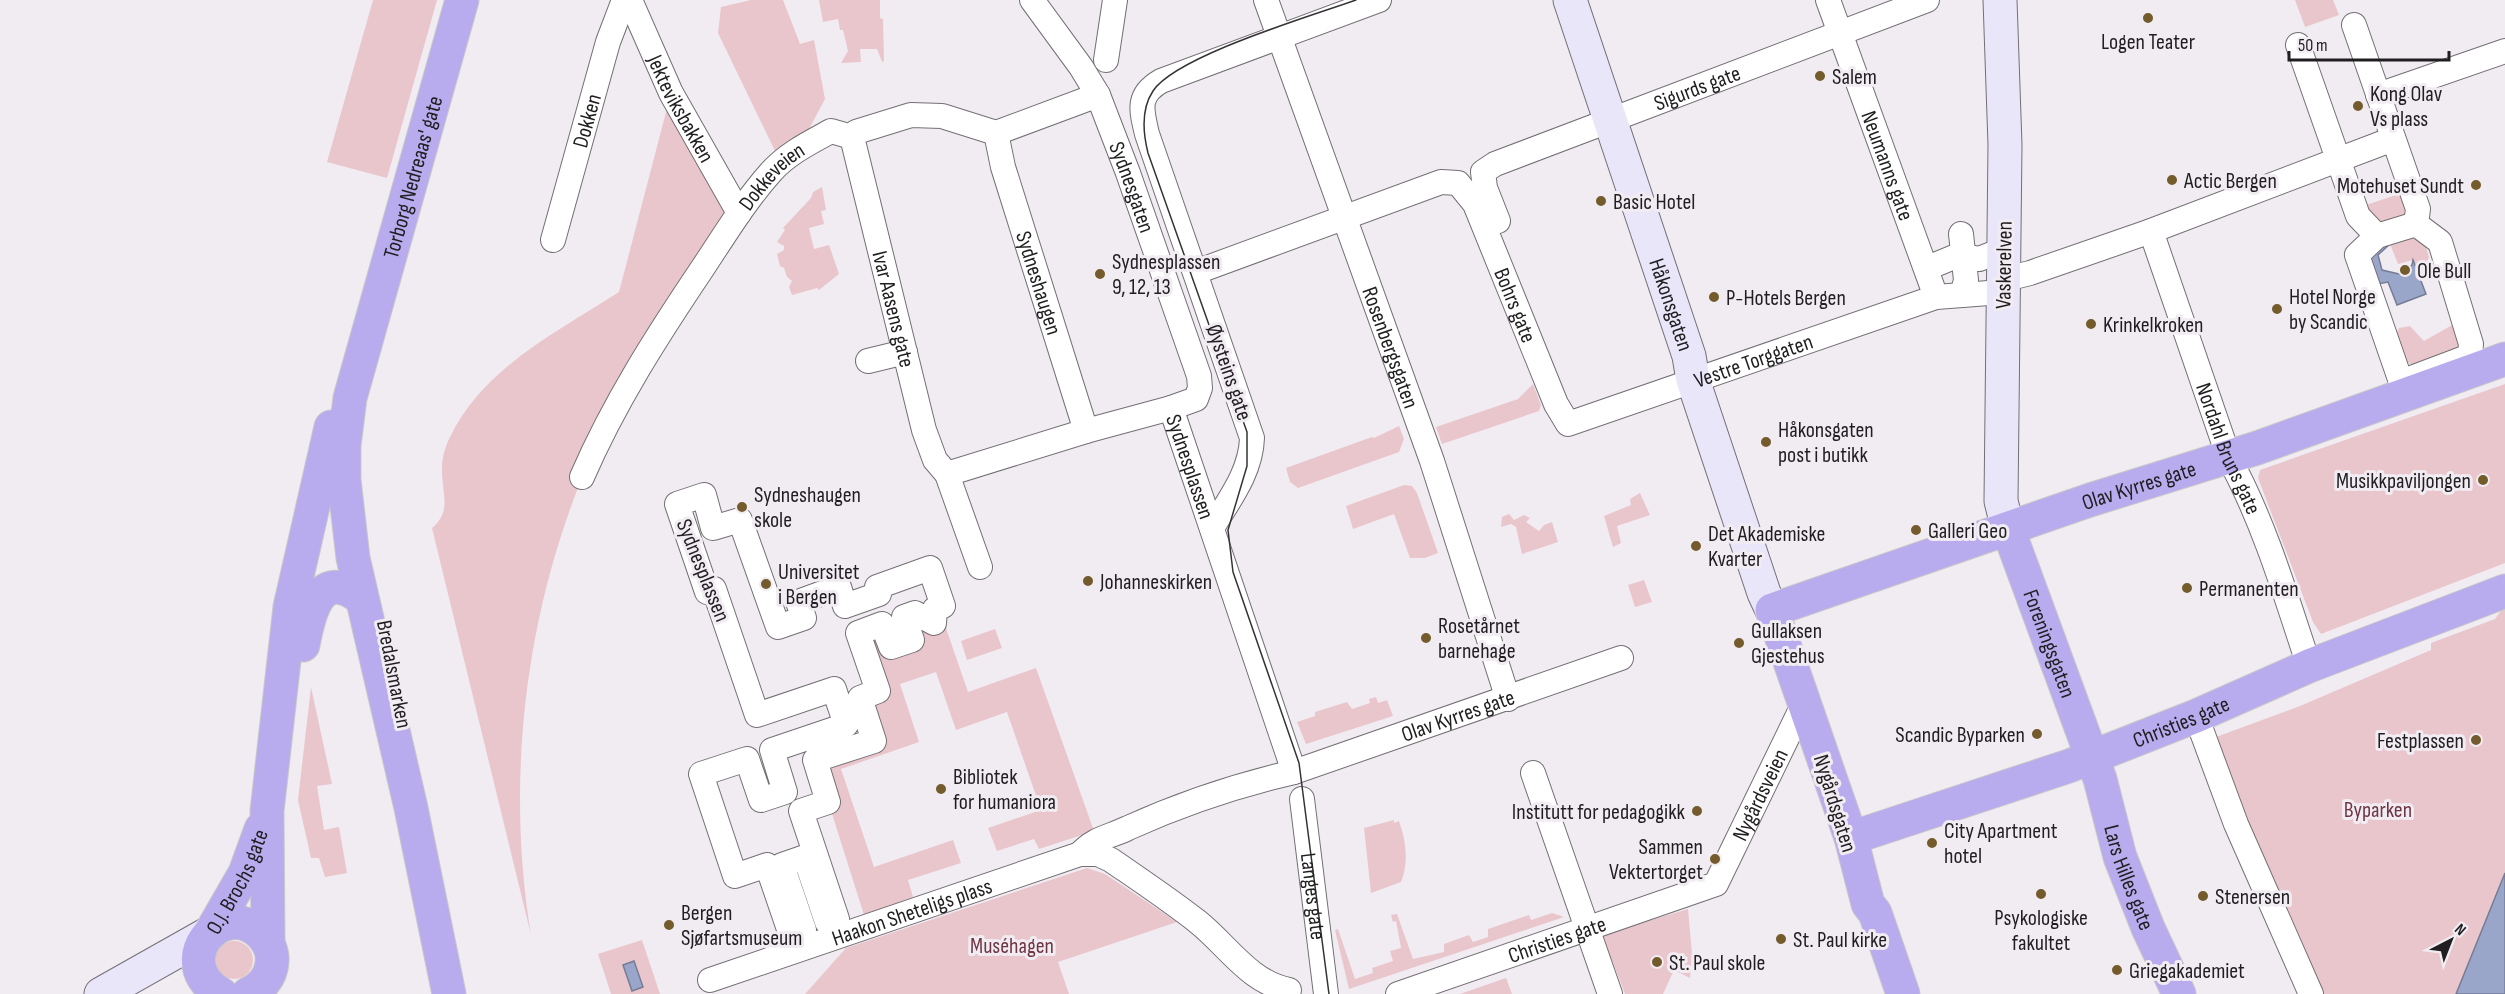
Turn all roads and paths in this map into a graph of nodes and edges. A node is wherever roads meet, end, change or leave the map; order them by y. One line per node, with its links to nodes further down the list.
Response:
1 (462, 0): 40 (highway, Torborg Nedreaas' gate)
2 (624, 0): 30 (street, Dokken)
3 (630, 0): 25 (street, Jekteviksbakken)
4 (1032, 0): 17 (street, Sydnesgaten)
5 (1115, 0): 16 (street)
6 (1266, 0): 13 (street, Rosenbergsgaten)
7 (1379, 0): 13 (street)
8 (1570, 0): 19 (main road, Håkonsgaten)
9 (1927, 0): 11 (street, Sigurds gate)
10 (2000, 0): 34 (main road, Vaskerelven)
11 (1834, 17): 19 (street, Sigurds gate); 36 (street, Neumanns gate)
12 (2354, 25): 18 (street)
13 (1279, 36): 26 (street, Rosenbergsgaten); 33 (street, Øysteins gate)
14 (2298, 45): 23 (street)
15 (2505, 51): 18 (street)
16 (1106, 60)
17 (1098, 95): 20 (street); 45 (street, Sydnesgaten)
18 (2378, 95): 22 (street)
19 (1610, 121): 24 (street, Sigurds gate); 43 (main road, Håkonsgaten)
20 (996, 133): 21 (street, Dokkeveien); 47 (street, Sydneshaugen)
21 (852, 137): 25 (street, Dokkeveien); 38 (street, Ivar Aasens gate)
22 (2393, 139): 23 (street); 27 (street)
23 (2338, 160): 28 (street); 29 (street)
24 (1474, 187): 26 (street); 46 (street, Bohrs gate)
25 (739, 213): 50 (street, Dokkeveien)
26 (1346, 217): 33 (street); 62 (street, Rosenbergsgaten)
27 (2416, 224): 29 (street); 37 (street)
28 (2151, 231): 34 (street); 48 (street, Nordahl Bruns gate)
29 (2377, 236): 44 (street)
30 (552, 240)
31 (1963, 245): 32 (street); 34 (street); 35 (street)
32 (1937, 264)
33 (1196, 272): 51 (street, Øysteins gate)
34 (1999, 275): 35 (street, Vestre Torggaten); 52 (main road, Vaskerelven)
35 (1962, 295): 36 (street, Vestre Torggaten)
36 (1936, 297): 43 (street, Vestre Torggaten)
37 (2471, 344): 39 (street); 44 (street)
38 (905, 352): 42 (street); 49 (street, Ivar Aasens gate)
39 (2505, 354)
40 (363, 355): 53 (highway, Torborg Nedreaas' gate); 54 (highway, O.J. Brochs gate)
41 (2505, 359): 44 (highway, Olav Kyrres gate)
42 (868, 360)
43 (1694, 380): 46 (street, Vestre Torggaten); 58 (main road, Håkonsgaten)
44 (2394, 391): 48 (highway, Olav Kyrres gate)
45 (1171, 408): 47 (street, Sydnesplassen); 51 (street, Sydnesplassen)
46 (1573, 423)
47 (1086, 431): 49 (street, Sydnesplassen)
48 (2229, 458): 52 (highway, Olav Kyrres gate); 61 (street, Nordahl Bruns gate)
49 (947, 474): 55 (street)
50 (582, 477)
51 (1212, 528): 67 (street, Sydnesplassen)
52 (2008, 529): 58 (highway, Olav Kyrres gate); 66 (highway, Foreningsgaten)
53 (357, 545): 54 (highway); 57 (highway, Bredalsmarken); 59 (highway, O.J. Brochs gate); 71 (highway, Bredalsmarken)
54 (300, 561): 59 (highway, O.J. Brochs gate)
55 (980, 567)
56 (2505, 591): 61 (highway, Christies gate)
57 (361, 598): 69 (highway, O.J. Brochs gate); 71 (highway, Bredalsmarken)
58 (1772, 610): 63 (highway, Nygårdsgaten)
59 (285, 656): 69 (highway, O.J. Brochs gate)
60 (1621, 658): 62 (street, Olav Kyrres gate)
61 (2309, 666): 64 (highway, Christies gate)
62 (1508, 699): 67 (street, Olav Kyrres gate)
63 (1804, 703): 72 (highway, Nygårdsgaten); 74 (street, Nygårdsveien)
64 (2196, 716): 66 (highway, Christies gate); 88 (street)
65 (772, 750): 65 (street, Sydnesplassen)
66 (2092, 757): 72 (highway, Christies gate); 87 (highway, Lars Hilles gate)
67 (1294, 772): 73 (street, Haakon Sheteligs plass)
68 (1533, 773): 75 (street)
69 (269, 795): 76 (highway, O.J. Brochs gate); 77 (highway, O.J. Brochs gate)
70 (1302, 799): 79 (street, Langes gate)
71 (411, 808): 83 (highway, Bredalsmarken)
72 (1851, 838): 86 (highway, Nygårdsgaten)
73 (1080, 854): 78 (street, Haakon Sheteligs plass); 80 (street, Haakon Sheteligs plass)
74 (1716, 884): 75 (street, Christies gate)
75 (1589, 929): 84 (street, Christies gate); 85 (street)
76 (211, 932): 77 (highway); 81 (main road, O.J. Brochs gate); 82 (highway)
77 (265, 976)
78 (710, 980)
79 (1325, 987): 80 (street)
80 (1287, 992)
81 (100, 994)
82 (221, 994)
83 (449, 994)
84 (1398, 994)
85 (1610, 994)
86 (1902, 994)
87 (2179, 994)
88 (2311, 994)

